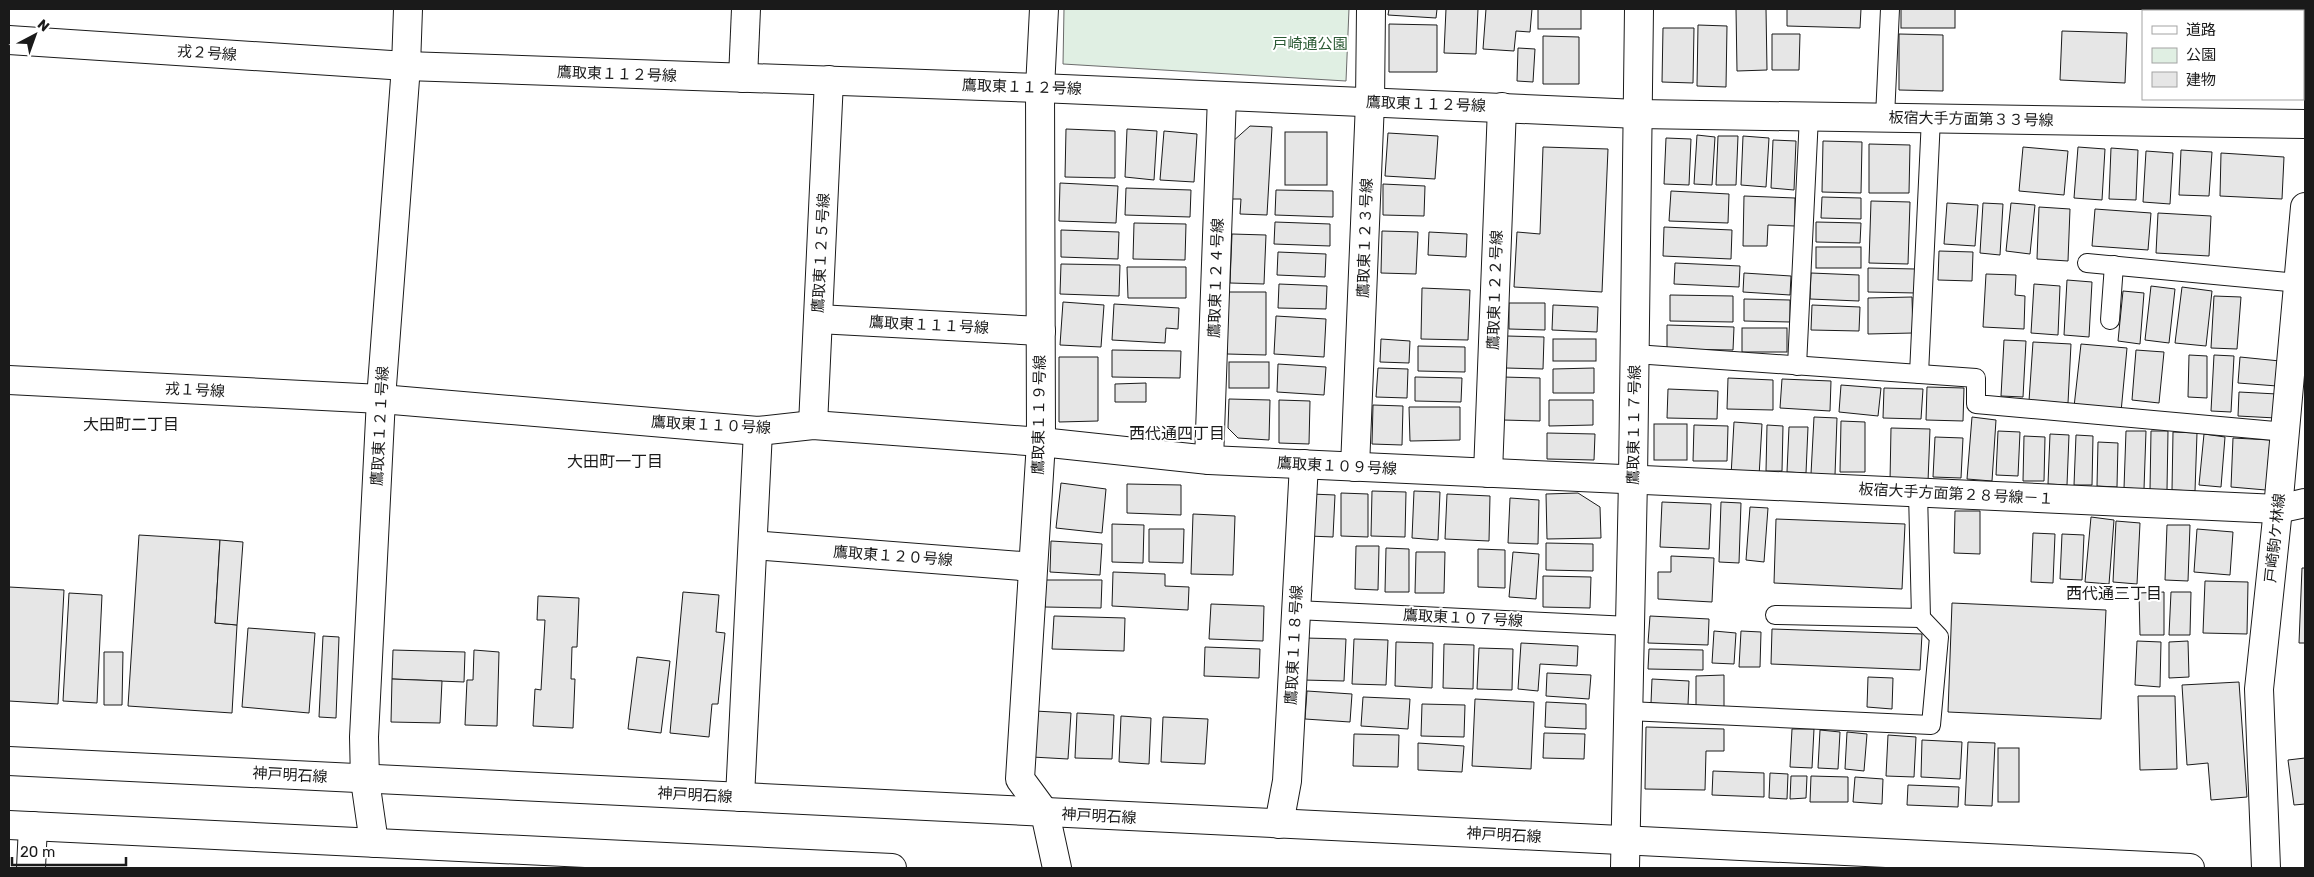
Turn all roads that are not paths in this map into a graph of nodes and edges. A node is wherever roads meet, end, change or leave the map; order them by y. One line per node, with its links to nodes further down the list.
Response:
1 (408, 9): 8 (street, 鷹取東１２１号線)
2 (746, 9): 9 (street)
3 (1044, 9): 11 (street, 鷹取東１１９号線)
4 (1371, 9): 13 (street, 鷹取東１２３号線)
5 (1639, 9): 15 (street, 鷹取東１１７号線)
6 (1890, 9): 17 (lane)
7 (9, 40): 8 (street, 戎２号線)
8 (406, 66): 9 (street, 鷹取東１１２号線); 31 (street, 鷹取東１２１号線)
9 (742, 78): 10 (street, 鷹取東１１２号線)
10 (830, 80): 11 (street, 鷹取東１１２号線); 24 (street, 鷹取東１２５号線)
11 (1040, 88): 12 (street, 鷹取東１１２号線); 26 (street, 鷹取東１１９号線)
12 (1222, 96): 13 (street, 鷹取東１１２号線); 36 (street, 鷹取東１２４号線)
13 (1370, 102): 14 (street, 鷹取東１１２号線); 38 (street, 鷹取東１２３号線)
14 (1502, 108): 15 (street, 鷹取東１１２号線); 39 (street, 鷹取東１２２号線)
15 (1638, 114): 16 (street, 板宿大手方面第３３号線); 27 (street, 鷹取東１１７号線)
16 (1809, 116): 17 (street, 板宿大手方面第３３号線); 28 (lane)
17 (1885, 117): 18 (street, 板宿大手方面第３３号線)
18 (1931, 118): 19 (street, 板宿大手方面第３３号線); 29 (lane)
19 (2305, 124)
20 (2305, 207): 23 (street, 戸崎駒ケ林線)
21 (2087, 262): 22 (lane)
22 (2114, 265): 23 (lane); 25 (lane)
23 (2298, 283): 34 (street, 戸崎駒ケ林線)
24 (818, 320): 26 (street, 鷹取東１１１号線); 32 (street, 鷹取東１２５号線)
25 (2110, 320)
26 (1041, 331): 35 (street, 鷹取東１１９号線)
27 (1635, 354): 28 (lane); 40 (street, 鷹取東１１７号線)
28 (1797, 366): 29 (lane)
29 (1919, 374): 34 (lane)
30 (9, 380): 31 (street, 戎１号線)
31 (381, 399): 33 (street, 鷹取東１１０号線); 52 (street, 鷹取東１２１号線)
32 (813, 425): 33 (street, 鷹取東１１０号線); 35 (street, 鷹取東１１０号線)
33 (758, 431): 44 (street)
34 (2286, 432): 43 (street, 戸崎駒ケ林線)
35 (1041, 442): 36 (street, 鷹取東１０９号線); 45 (street, 鷹取東１１９号線)
36 (1209, 460): 37 (street, 鷹取東１０９号線)
37 (1304, 464): 38 (street, 鷹取東１０９号線); 46 (street, 鷹取東１１８号線)
38 (1355, 467): 39 (street, 鷹取東１０９号線)
39 (1488, 473): 40 (street, 鷹取東１０９号線)
40 (1633, 480): 41 (street, 板宿大手方面第２８号線－１); 49 (street, 鷹取東１１７号線)
41 (1918, 492): 43 (street, 板宿大手方面第２８号線－１); 48 (lane)
42 (2305, 503): 43 (street, 板宿大手方面第２８号線－１)
43 (2278, 509): 66 (street, 戸崎駒ケ林線)
44 (753, 545): 45 (street, 鷹取東１２０号線); 53 (street)
45 (1033, 566): 54 (street, 鷹取東１１９号線)
46 (1296, 610): 49 (lane, 鷹取東１０７号線); 55 (street, 鷹取東１１８号線)
47 (1775, 615): 48 (lane)
48 (1920, 618): 50 (lane)
49 (1630, 626): 50 (street, 鷹取東１１７号線)
50 (1628, 711): 57 (street, 鷹取東１１７号線)
51 (9, 761): 52 (street, 神戸明石線)
52 (365, 780): 53 (street, 神戸明石線); 58 (street, 鷹取東１２１号線)
53 (740, 797): 54 (street, 神戸明石線)
54 (1045, 813): 55 (street, 神戸明石線); 63 (street)
55 (1279, 824): 57 (street, 神戸明石線)
56 (21, 825): 58 (street); 61 (street)
57 (1627, 840): 64 (street, 鷹取東１１７号線); 65 (street, 神戸明石線)
58 (374, 842): 59 (street)
59 (519, 859): 60 (street)
60 (640, 862): 62 (street)
61 (31, 868)
62 (892, 868)
63 (1057, 868)
64 (1625, 868)
65 (2190, 868)
66 (2266, 868)

